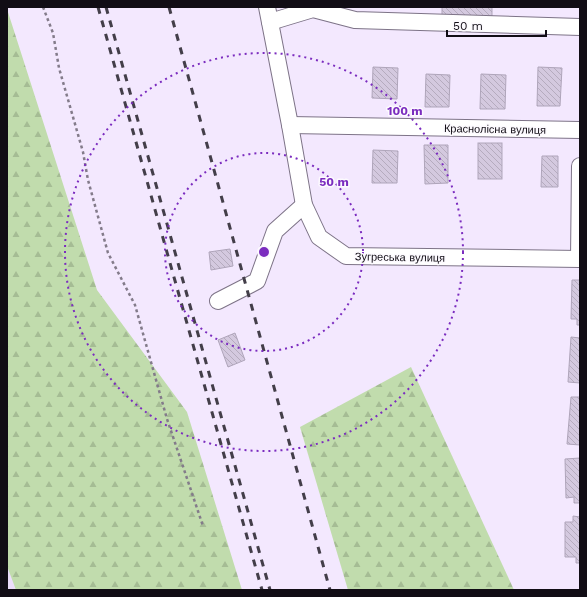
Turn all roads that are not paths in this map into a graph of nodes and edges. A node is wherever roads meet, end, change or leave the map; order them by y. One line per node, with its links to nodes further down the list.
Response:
1 (268, 14): 2 (street); 3 (street, Зугреська вулиця)
2 (580, 27)
3 (290, 125): 4 (street, Краснолісна вулиця); 6 (street, Зугреська вулиця)
4 (580, 130)
5 (580, 166): 7 (street, Зугреська вулиця)
6 (304, 205): 7 (street, Зугреська вулиця); 8 (street)
7 (580, 259)
8 (218, 301)

